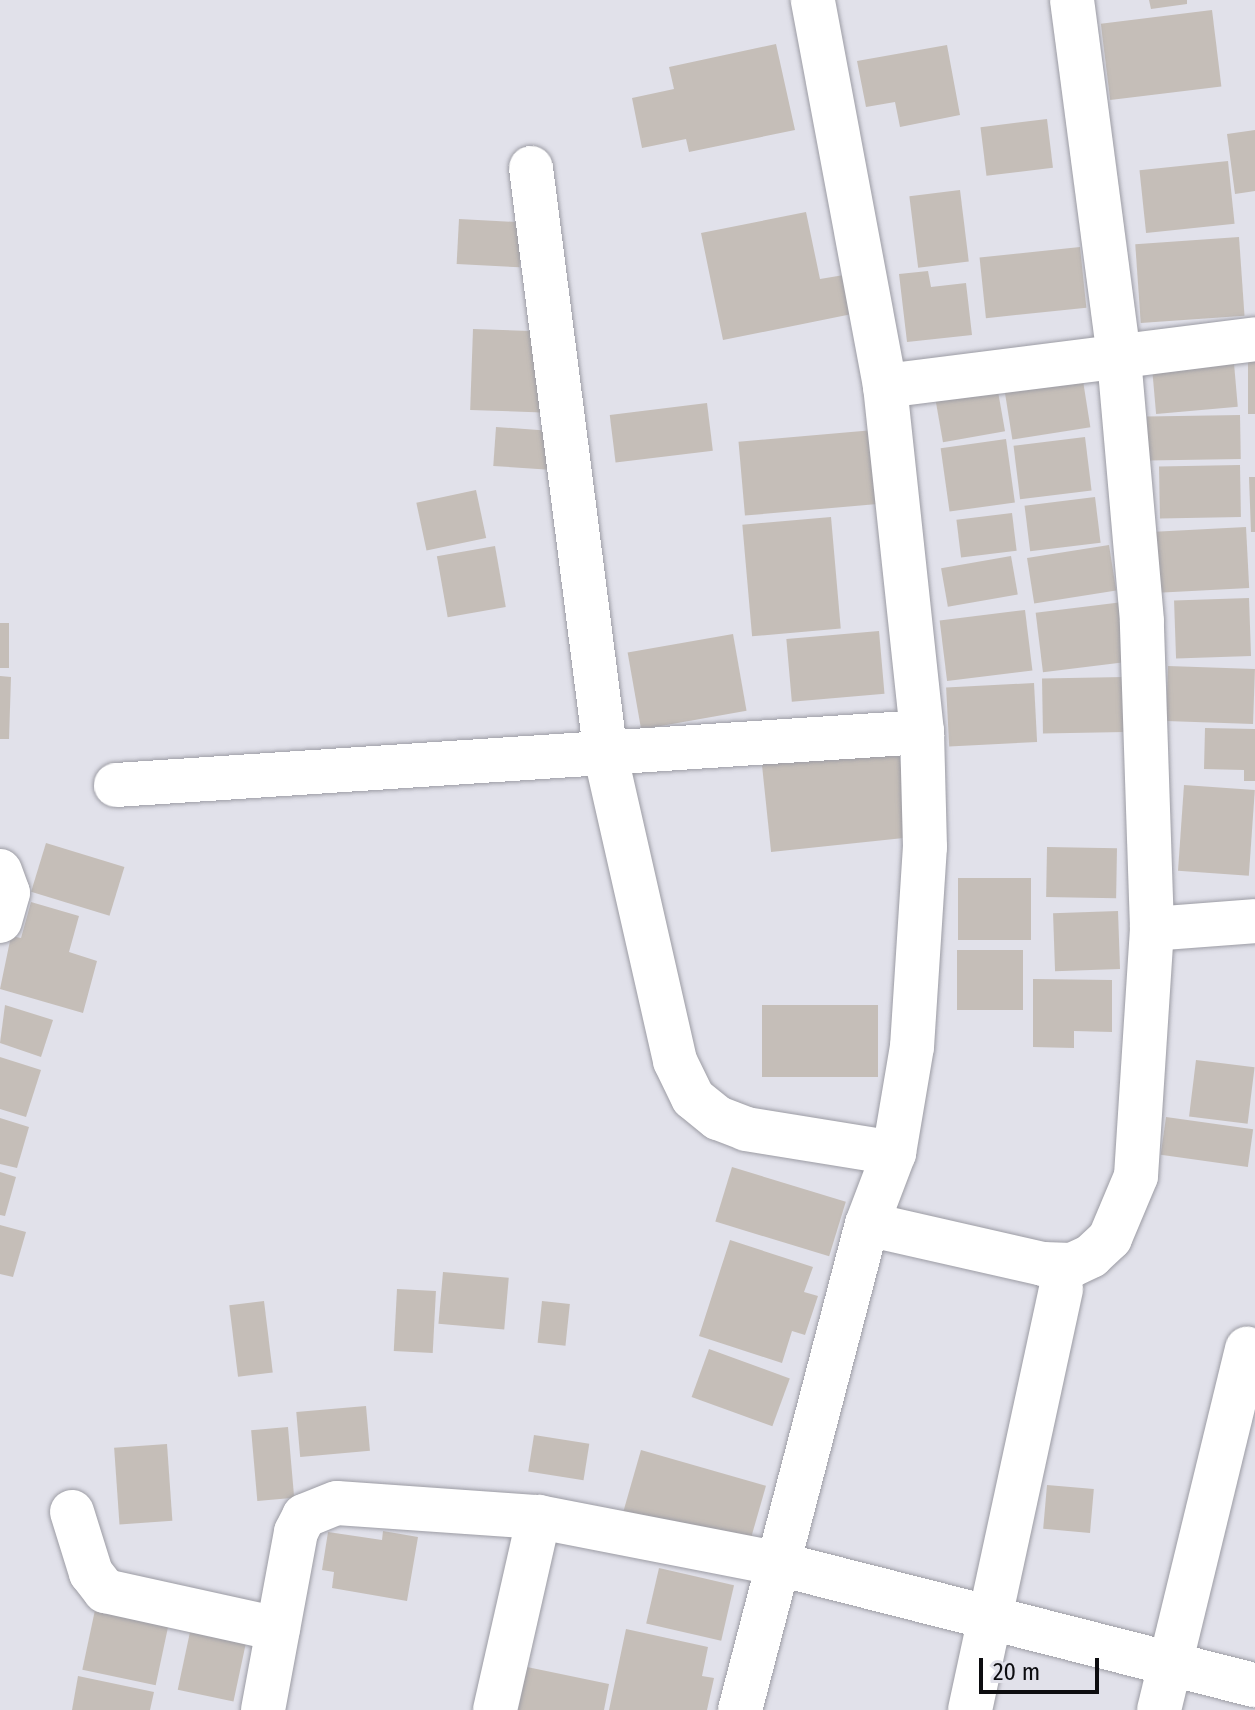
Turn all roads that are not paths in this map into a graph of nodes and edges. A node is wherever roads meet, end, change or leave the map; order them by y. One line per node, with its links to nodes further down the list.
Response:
1 (813, 0): 6 (street)
2 (1072, 0): 5 (street)
3 (531, 168): 8 (street)
4 (1255, 339): 5 (street)
5 (1119, 357): 6 (street); 13 (street)
6 (885, 386): 7 (street)
7 (922, 732): 8 (street); 14 (street)
8 (606, 757): 9 (street); 14 (street)
9 (116, 785)
10 (0, 871): 11 (street)
11 (0, 921)
12 (1255, 921): 13 (street)
13 (1152, 929): 15 (street)
14 (894, 1153): 15 (street)
15 (867, 1224): 20 (street)
16 (1061, 1289): 21 (street)
17 (1247, 1349): 23 (street)
18 (72, 1512): 22 (street)
19 (539, 1517): 20 (street); 22 (street); 26 (street)
20 (775, 1563): 21 (street); 27 (street)
21 (991, 1618): 23 (street); 28 (street)
22 (278, 1629): 25 (street)
23 (1169, 1663): 24 (street); 29 (street)
24 (1255, 1685)
25 (263, 1710)
26 (495, 1710)
27 (740, 1710)
28 (970, 1710)
29 (1159, 1710)

